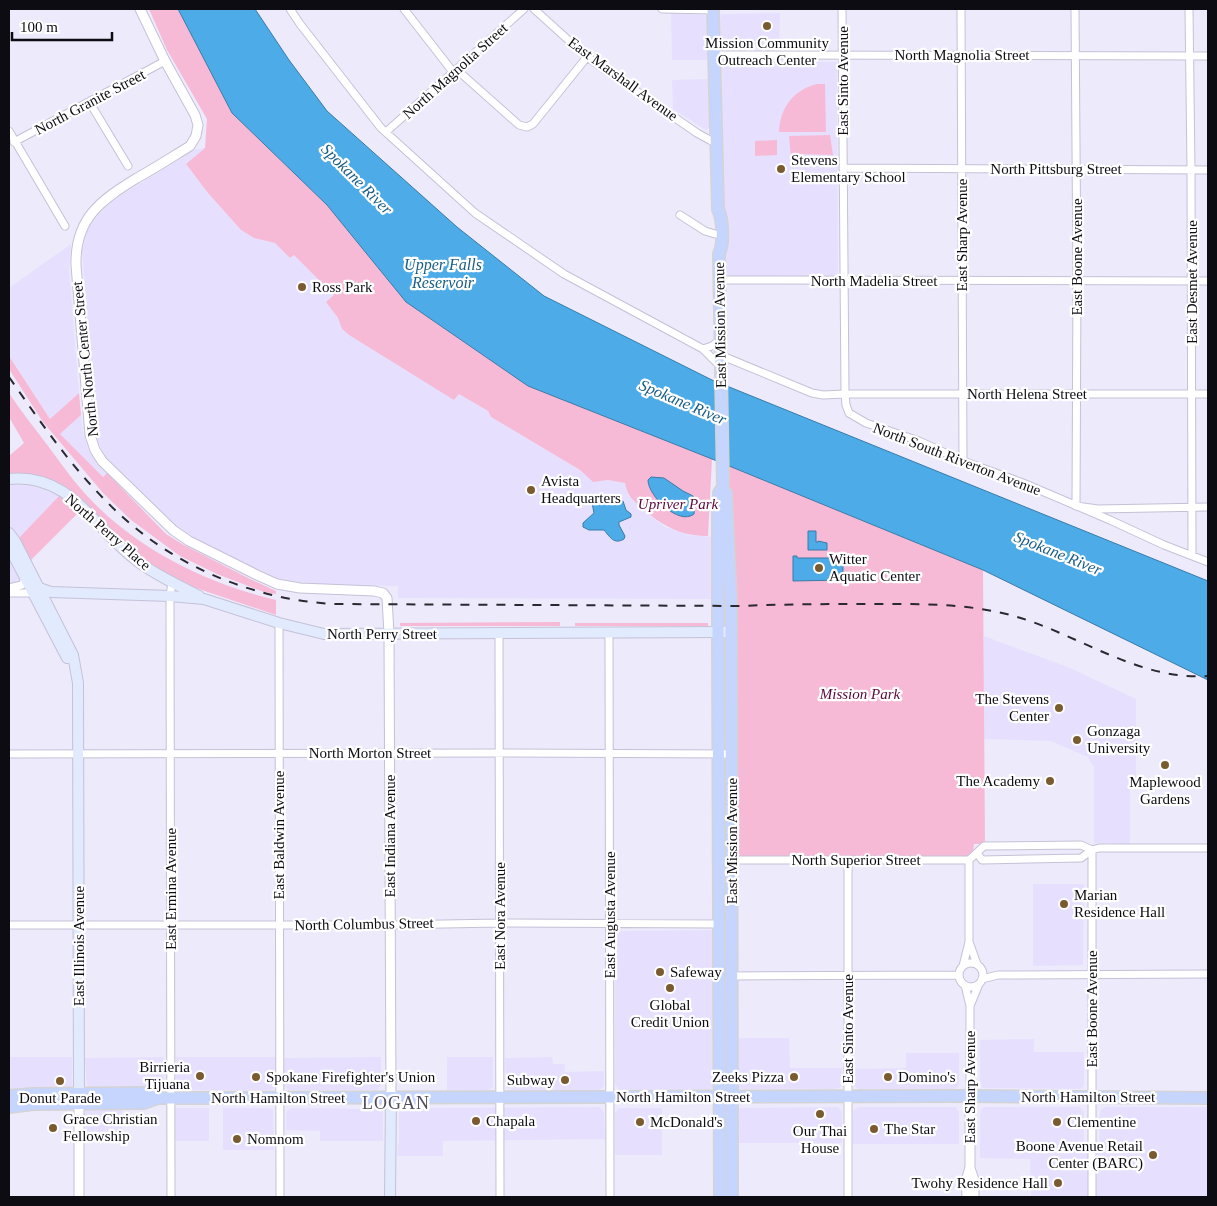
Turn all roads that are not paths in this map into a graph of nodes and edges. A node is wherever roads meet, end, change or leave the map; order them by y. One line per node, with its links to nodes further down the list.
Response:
1 (140, 9): 19 (street)
2 (290, 9): 23 (street)
3 (404, 9): 20 (street)
4 (524, 9): 20 (street, North Magnolia Street)
5 (534, 9): 18 (street, East Marshall Avenue)
6 (662, 9): 7 (street)
7 (714, 9): 12 (main road, East Mission Avenue)
8 (842, 9): 13 (street, East Sinto Avenue)
9 (961, 9): 14 (street, East Sharp Avenue)
10 (1075, 9): 15 (street, East Boone Avenue)
11 (1189, 9): 16 (street, East Desmet Avenue)
12 (715, 55): 13 (street, North Magnolia Street); 25 (main road, East Mission Avenue)
13 (843, 55): 14 (street, North Magnolia Street); 27 (street, East Sinto Avenue)
14 (961, 55): 15 (street, North Magnolia Street); 28 (street, East Sharp Avenue)
15 (1075, 56): 16 (street, North Magnolia Street); 29 (street, East Boone Avenue)
16 (1189, 56): 17 (street, North Magnolia Street); 30 (street, East Desmet Avenue)
17 (1208, 56)
18 (587, 57): 20 (street); 25 (street, East Marshall Avenue)
19 (165, 61): 21 (street, North Granite Street); 62 (street, North North Center Street)
20 (455, 70): 23 (street, North Magnolia Street)
21 (90, 103): 24 (street, North Granite Street); 26 (street)
22 (9, 130): 24 (street)
23 (386, 132): 44 (street)
24 (14, 142): 34 (street)
25 (717, 144): 32 (main road, East Mission Avenue)
26 (128, 166)
27 (843, 168): 28 (street, North Pittsburg Street); 38 (street, East Sinto Avenue)
28 (962, 168): 29 (street, North Pittsburg Street); 39 (street, East Sharp Avenue)
29 (1076, 168): 30 (street, North Pittsburg Street); 40 (street, East Boone Avenue)
30 (1191, 170): 31 (street, North Pittsburg Street); 41 (street, East Desmet Avenue)
31 (1208, 170)
32 (718, 209): 35 (main road, East Mission Avenue); 36 (main road, East Mission Avenue)
33 (680, 215): 35 (street)
34 (65, 226)
35 (715, 234): 36 (main road, East Mission Avenue)
36 (719, 254): 37 (main road, East Mission Avenue)
37 (719, 280): 38 (street, North Madelia Street); 43 (main road, East Mission Avenue)
38 (844, 281): 39 (street, North Madelia Street); 47 (street, East Sinto Avenue)
39 (962, 281): 40 (street, North Madelia Street); 46 (street, East Sharp Avenue)
40 (1077, 281): 41 (street, North Madelia Street); 48 (street, East Boone Avenue)
41 (1191, 281): 42 (street, North Madelia Street); 49 (street, East Desmet Avenue)
42 (1208, 282)
43 (720, 340): 44 (street); 45 (main road, East Mission Avenue)
44 (703, 349): 45 (street)
45 (720, 363): 47 (street); 53 (main road, East Mission Avenue)
46 (963, 393): 47 (street, North Helena Street); 48 (street, North Helena Street); 51 (street, East Sharp Avenue)
47 (846, 394): 51 (street, North South Riverton Avenue)
48 (1077, 394): 49 (street, North Helena Street); 54 (street, East Boone Avenue)
49 (1192, 394): 50 (street, North Helena Street); 55 (street, East Desmet Avenue)
50 (1208, 394)
51 (963, 461): 54 (street, North South Riverton Avenue)
52 (9, 479): 63 (main road, North Perry Place)
53 (722, 485): 72 (main road, East Mission Avenue); 73 (main road, East Mission Avenue)
54 (1076, 506): 55 (street); 59 (street, North South Riverton Avenue)
55 (1192, 507): 56 (street); 59 (street, East Desmet Avenue)
56 (1208, 507)
57 (9, 533): 65 (main road, East Illinois Avenue)
58 (9, 547): 61 (main road)
59 (1192, 555): 60 (street, North South Riverton Avenue)
60 (1208, 562)
61 (24, 576): 64 (street); 65 (main road)
62 (267, 580): 74 (street, East Indiana Avenue)
63 (172, 582): 68 (street, East Ermina Avenue); 69 (main road, North Perry Place)
64 (9, 588)
65 (36, 590): 66 (main road, North Perry Street); 67 (street, North Perry Street); 70 (main road, East Illinois Avenue); 77 (main road, East Illinois Avenue)
66 (60, 592): 68 (main road, North Perry Street); 70 (main road)
67 (9, 593)
68 (170, 596): 69 (main road, North Perry Street); 82 (street, East Ermina Avenue)
69 (204, 599): 71 (main road, North Perry Street)
70 (51, 611): 77 (main road, East Illinois Avenue)
71 (279, 623): 74 (main road, North Perry Street); 83 (street, East Baldwin Avenue)
72 (718, 632): 73 (main road, North Perry Street); 76 (main road, North Perry Street); 85 (main road, East Mission Avenue)
73 (731, 632): 86 (main road, East Mission Avenue)
74 (389, 634): 75 (main road, North Perry Street); 84 (street, East Indiana Avenue)
75 (499, 634): 76 (main road, North Perry Street); 78 (street, East Nora Avenue)
76 (609, 634): 79 (street, East Augusta Avenue)
77 (79, 695): 81 (main road, East Illinois Avenue)
78 (500, 753): 79 (street, North Morton Street); 84 (street, North Morton Street); 93 (street, East Nora Avenue)
79 (609, 753): 85 (street, North Morton Street); 94 (street, East Augusta Avenue)
80 (9, 754): 81 (street, North Morton Street)
81 (79, 754): 82 (street, North Morton Street); 97 (main road, East Illinois Avenue)
82 (171, 754): 83 (street, North Morton Street); 98 (street, East Ermina Avenue)
83 (279, 754): 84 (street, North Morton Street); 99 (street, East Baldwin Avenue)
84 (390, 754): 100 (street, East Indiana Avenue)
85 (719, 754): 86 (street, North Morton Street); 95 (main road, East Mission Avenue)
86 (732, 754): 90 (main road, East Mission Avenue)
87 (1208, 848): 88 (street)
88 (1092, 850): 89 (street); 89 (street); 107 (street, East Boone Avenue)
89 (977, 853): 91 (street)
90 (732, 860): 92 (street, North Superior Street); 108 (main road, East Mission Avenue)
91 (969, 860): 92 (street, North Superior Street); 101 (street)
92 (848, 861): 109 (street, East Sinto Avenue)
93 (499, 923): 94 (street, North Columbus Street); 100 (street, North Columbus Street); 124 (street, East Nora Avenue)
94 (610, 923): 95 (street, North Columbus Street); 117 (street, East Augusta Avenue)
95 (719, 924): 118 (main road, East Mission Avenue)
96 (9, 925): 97 (street, North Columbus Street)
97 (79, 925): 98 (street, North Columbus Street); 121 (main road, East Illinois Avenue)
98 (171, 925): 99 (street, North Columbus Street); 122 (street, East Ermina Avenue)
99 (280, 925): 100 (street, North Columbus Street); 123 (street, East Baldwin Avenue)
100 (390, 925): 116 (street, East Indiana Avenue)
101 (969, 942): 102 (street); 103 (street)
102 (963, 966): 103 (street); 104 (street)
103 (979, 967): 106 (street); 110 (street)
104 (959, 974): 109 (street); 111 (street)
105 (1208, 974): 107 (street)
106 (998, 975): 107 (street); 110 (street)
107 (1092, 975): 120 (street, East Boone Avenue)
108 (732, 976): 109 (street); 119 (main road, East Mission Avenue)
109 (848, 976): 114 (street, East Sinto Avenue)
110 (981, 981): 111 (street); 112 (street, East Sharp Avenue)
111 (965, 985): 112 (street, East Sharp Avenue)
112 (970, 1006): 115 (street, East Sharp Avenue)
113 (9, 1096): 121 (main road, North Hamilton Street)
114 (848, 1096): 115 (main road, North Hamilton Street); 119 (main road, North Hamilton Street); 138 (street, East Sinto Avenue)
115 (970, 1096): 120 (main road, North Hamilton Street); 127 (street, East Sharp Avenue)
116 (391, 1097): 123 (main road, North Hamilton Street); 124 (main road, North Hamilton Street); 132 (main road, East Indiana Avenue)
117 (610, 1097): 118 (main road, North Hamilton Street); 124 (main road, North Hamilton Street); 134 (street, East Augusta Avenue)
118 (720, 1097): 119 (main road, North Hamilton Street); 128 (main road, East Mission Avenue)
119 (732, 1097): 137 (main road, East Mission Avenue)
120 (1093, 1097): 125 (main road, North Hamilton Street); 141 (street, East Boone Avenue)
121 (79, 1098): 122 (main road, North Hamilton Street); 126 (main road, North Hamilton Street); 129 (street, East Illinois Avenue)
122 (171, 1098): 123 (main road, North Hamilton Street); 130 (street, East Ermina Avenue)
123 (280, 1098): 131 (street, East Baldwin Avenue)
124 (500, 1098): 133 (street, East Nora Avenue)
125 (1208, 1098)
126 (9, 1106)
127 (970, 1167): 139 (street, East Sharp Avenue); 140 (street, East Sharp Avenue)
128 (720, 1168): 135 (main road, East Mission Avenue); 136 (main road)
129 (79, 1197)
130 (171, 1197)
131 (280, 1197)
132 (390, 1197)
133 (500, 1197)
134 (610, 1197)
135 (720, 1197)
136 (726, 1197)
137 (732, 1197)
138 (848, 1197)
139 (967, 1197)
140 (974, 1197)
141 (1092, 1197)

